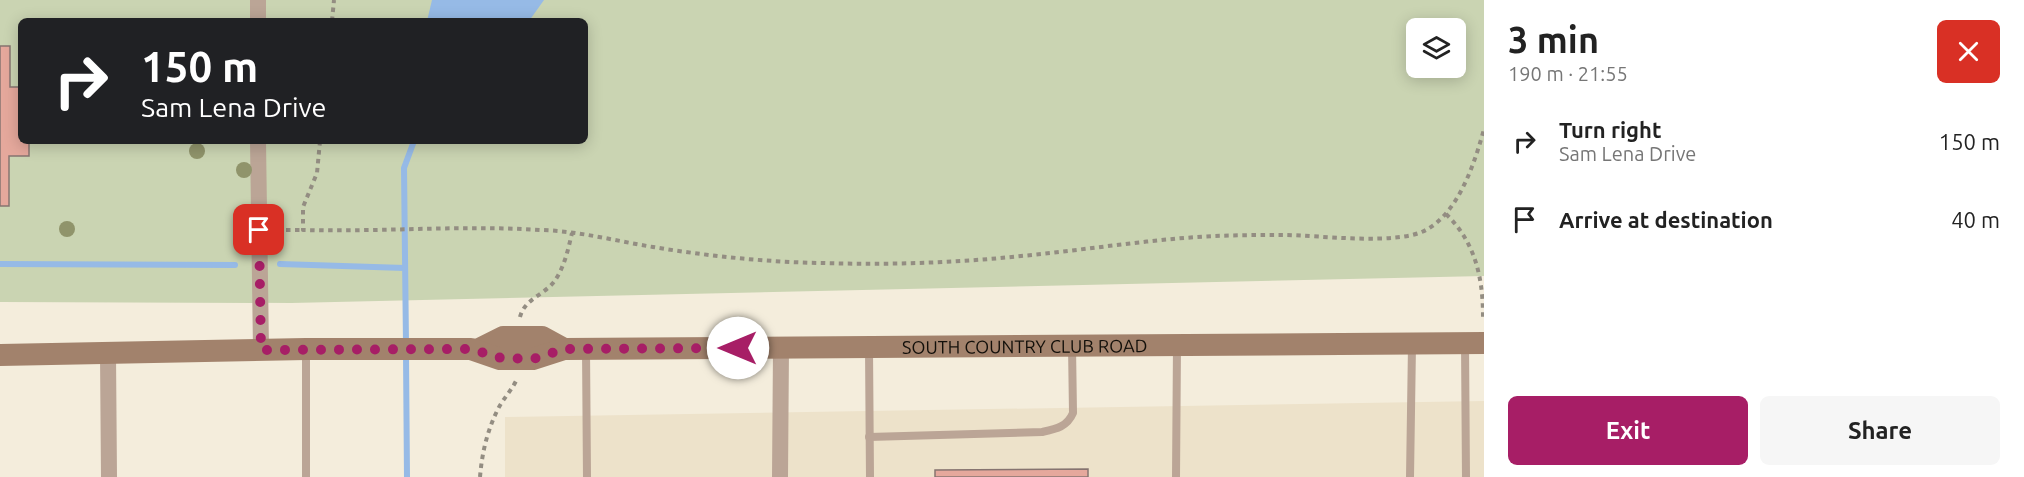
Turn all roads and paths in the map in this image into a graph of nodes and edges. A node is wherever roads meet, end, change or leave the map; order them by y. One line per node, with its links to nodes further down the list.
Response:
1 (258, 0): 3 (street)
2 (333, 0): 4 (path)
3 (258, 18)
4 (332, 18)
5 (1484, 129): 8 (path)
6 (258, 144): 9 (street)
7 (320, 144): 10 (path)
8 (1446, 214): 11 (path); 12 (path)
9 (259, 230): 10 (path); 22 (street)
10 (303, 230): 11 (path)
11 (572, 233): 13 (path)
12 (1483, 317)
13 (520, 323)
14 (1412, 343): 15 (street, SOUTH COUNTRY CLUB ROAD); 16 (street, SOUTH COUNTRY CLUB ROAD); 34 (lane)
15 (1475, 343): 35 (lane)
16 (1177, 345): 17 (street, SOUTH COUNTRY CLUB ROAD); 33 (lane)
17 (1072, 346): 18 (street, SOUTH COUNTRY CLUB ROAD); 26 (lane)
18 (869, 347): 19 (street, SOUTH COUNTRY CLUB ROAD); 26 (lane)
19 (781, 348): 21 (street, SOUTH COUNTRY CLUB ROAD); 31 (street)
20 (306, 349): 21 (street, SOUTH COUNTRY CLUB ROAD); 22 (street, SOUTH COUNTRY CLUB ROAD); 28 (lane)
21 (575, 349): 30 (lane)
22 (261, 350): 23 (street, SOUTH COUNTRY CLUB ROAD)
23 (108, 354): 24 (street, SOUTH COUNTRY CLUB ROAD); 27 (street)
24 (0, 355)
25 (516, 374): 29 (path)
26 (870, 437): 32 (lane)
27 (109, 477)
28 (306, 477)
29 (480, 477)
30 (587, 477)
31 (780, 477)
32 (870, 477)
33 (1176, 477)
34 (1410, 477)
35 (1466, 477)

